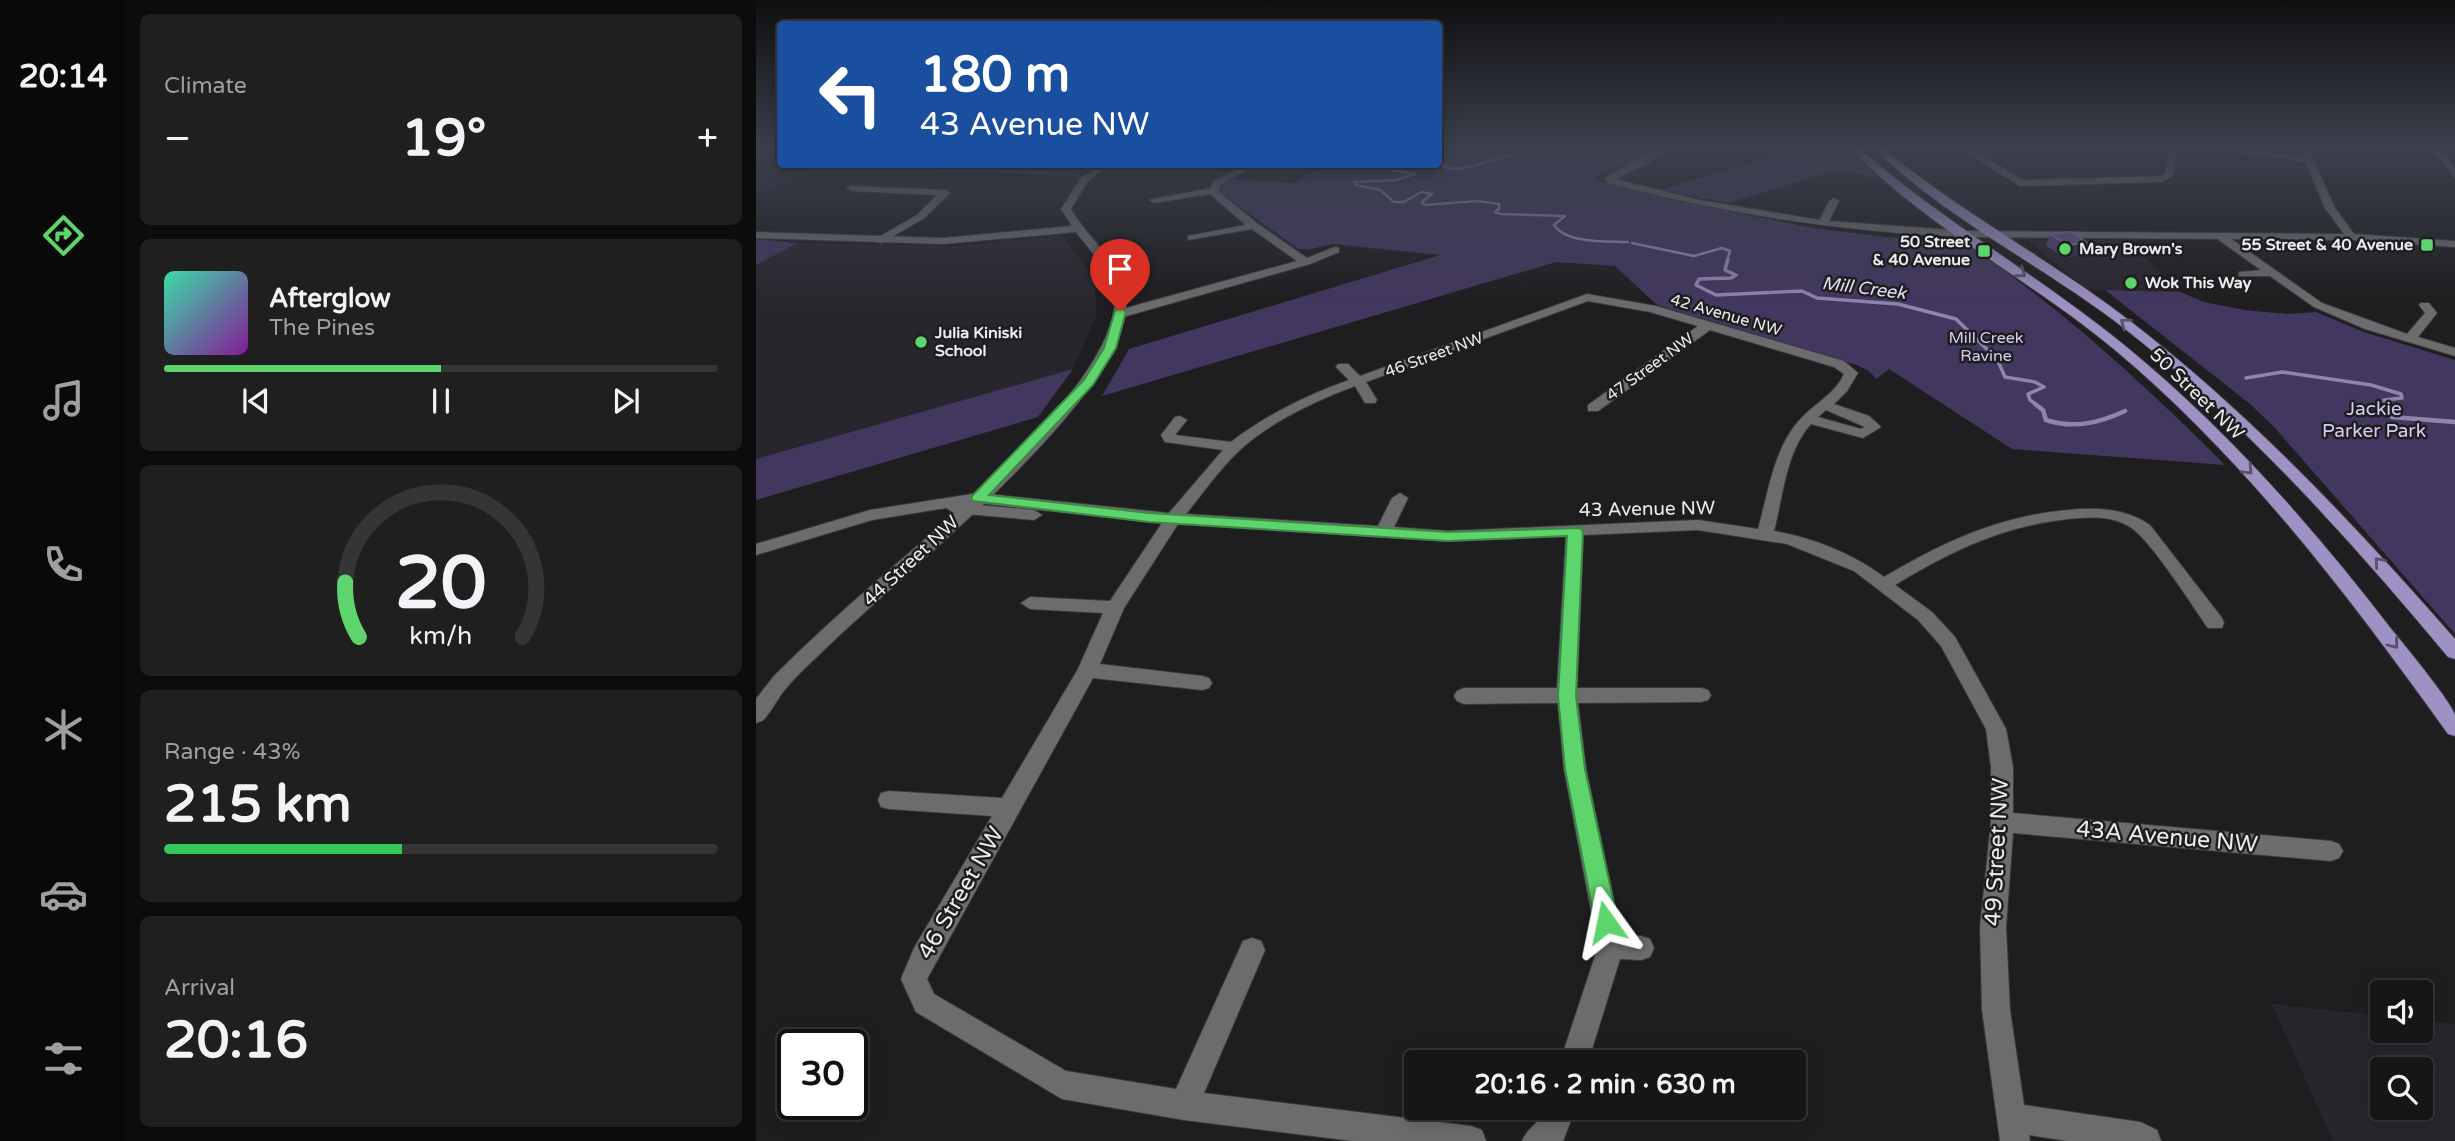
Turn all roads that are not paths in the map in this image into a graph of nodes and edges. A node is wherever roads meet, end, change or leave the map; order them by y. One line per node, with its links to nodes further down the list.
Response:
1 (936, 201): 18 (street)
2 (1070, 201): 11 (street)
3 (1223, 201): 10 (street)
4 (1703, 201): 9 (street)
5 (1834, 201): 9 (street)
6 (1920, 201): 12 (main road, 50 Street NW)
7 (1948, 201): 13 (main road, 50 Street NW)
8 (2327, 201): 16 (street)
9 (1823, 224): 12 (street)
10 (1254, 226): 17 (street); 21 (street)
11 (1076, 229): 18 (street); 26 (street, 44 Street NW)
12 (1965, 234): 13 (street); 59 (main road, 50 Street NW, one-way to 59)
13 (1998, 235): 15 (street); 52 (main road, 50 Street NW, one-way to 13)
14 (756, 236): 18 (street)
15 (2220, 236): 16 (street); 22 (street)
16 (2351, 237): 19 (street)
17 (1192, 238)
18 (881, 240)
19 (2455, 244)
20 (1335, 250): 21 (street)
21 (1306, 262): 26 (street)
22 (2272, 273): 23 (street); 30 (street)
23 (2244, 274)
24 (1587, 297): 28 (street, 42 Avenue NW); 29 (street, 46 Street NW)
25 (2425, 305): 30 (street)
26 (1119, 314): 41 (street, 44 Street NW)
27 (1493, 318): 29 (street, 46 Street NW)
28 (1707, 326): 35 (street, 42 Avenue NW); 36 (street, 47 Street NW)
29 (1510, 327): 33 (street, 46 Street NW)
30 (2410, 338): 31 (street)
31 (2455, 352)
32 (1343, 368): 33 (street, 46 Street NW)
33 (1359, 382): 34 (street, 46 Street NW); 39 (street, 46 Street NW)
34 (1370, 400)
35 (1822, 404): 37 (street); 37 (street)
36 (1593, 408)
37 (1808, 419): 45 (street)
38 (1180, 421): 39 (street)
39 (1234, 447): 42 (street, 46 Street NW)
40 (1400, 498): 44 (street)
41 (972, 504): 42 (street, 43 Avenue NW); 46 (street, 43 Avenue NW); 58 (street, 44 Street NW)
42 (1173, 519): 44 (street, 43 Avenue NW); 50 (street, 46 Street NW)
43 (1575, 531): 44 (street, 43 Avenue NW); 45 (street, 43 Avenue NW); 57 (street)
44 (1384, 532)
45 (1765, 534): 48 (street, 43 Avenue NW)
46 (756, 550): 47 (street)
47 (760, 569)
48 (1884, 585): 51 (street); 62 (street, 49 Street NW)
49 (1030, 603): 50 (street)
50 (1115, 607): 53 (street, 46 Street NW)
51 (2215, 624)
52 (2455, 652)
53 (1088, 670): 54 (street); 61 (street, 46 Street NW)
54 (1202, 683)
55 (1701, 695): 57 (street)
56 (1464, 696): 57 (street)
57 (1567, 696): 64 (street)
58 (756, 715)
59 (2455, 728)
60 (889, 800): 61 (street, 46 Street NW)
61 (1009, 808): 68 (street, 46 Street NW)
62 (2002, 822): 63 (street, 43A Avenue NW); 69 (street, 49 Street NW)
63 (2331, 852)
64 (1611, 947): 65 (street); 67 (street)
65 (1641, 948)
66 (1252, 950): 68 (street)
67 (1578, 1050)
68 (1184, 1105): 70 (street)
69 (2013, 1130): 71 (street, 49 Street NW)
70 (1471, 1141)
71 (2146, 1141)

